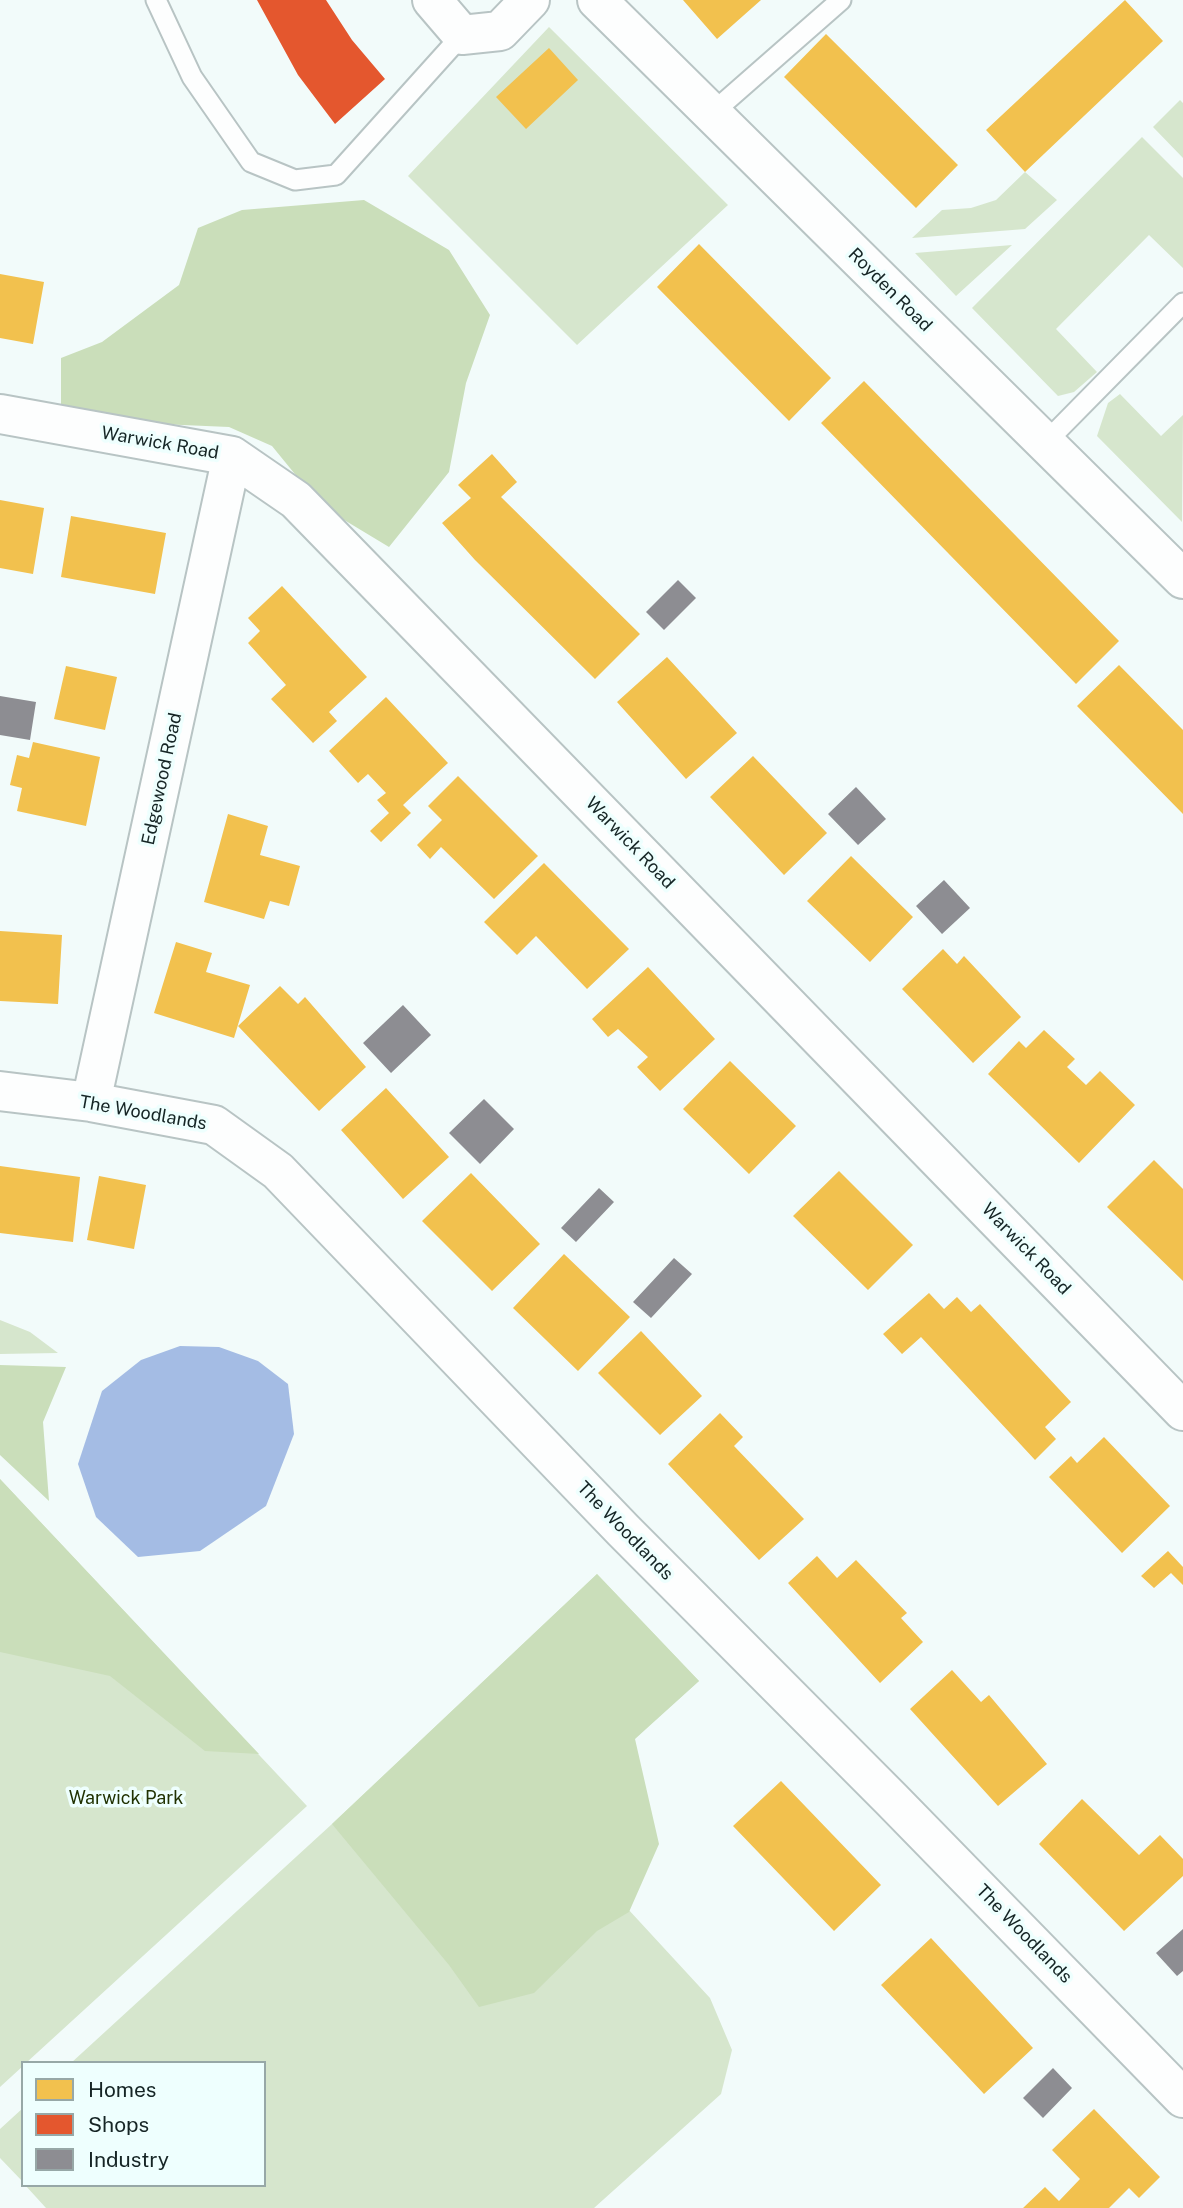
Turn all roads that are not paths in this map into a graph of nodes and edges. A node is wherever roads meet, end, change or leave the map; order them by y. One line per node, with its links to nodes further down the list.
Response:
1 (156, 0): 6 (lane)
2 (432, 0): 6 (street)
3 (530, 0): 6 (street)
4 (597, 0): 7 (street, Royden Road)
5 (841, 0): 7 (lane)
6 (462, 35)
7 (712, 114): 10 (street, Royden Road)
8 (1183, 303): 10 (lane)
9 (0, 414): 11 (street, Warwick Road)
10 (1045, 443): 12 (street, Royden Road)
11 (232, 456): 14 (street, Edgewood Road); 15 (street, Warwick Road)
12 (1183, 579)
13 (0, 1091): 14 (street, The Woodlands)
14 (91, 1102): 16 (street, The Woodlands)
15 (1183, 1411)
16 (1183, 2098)

